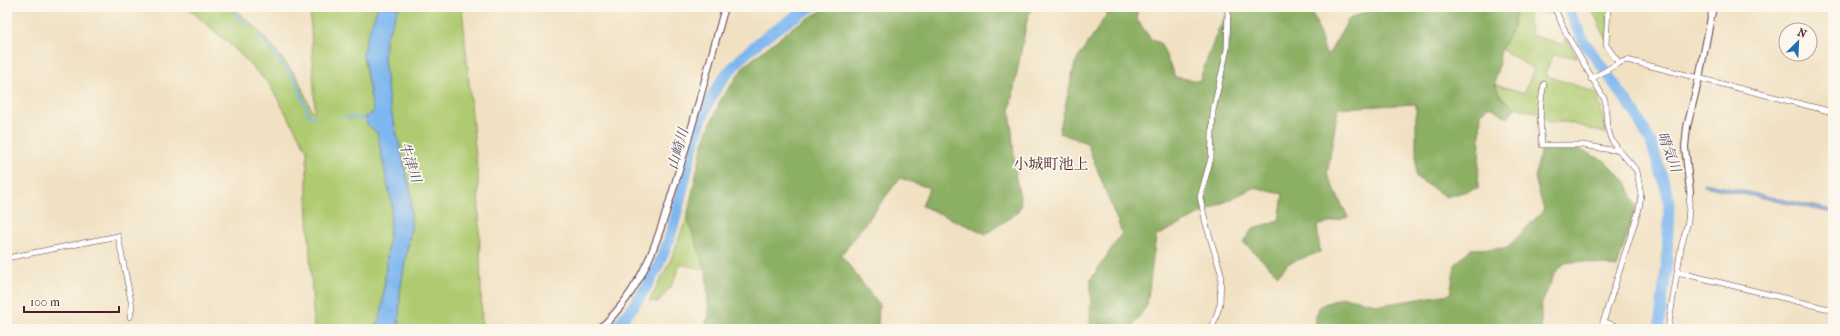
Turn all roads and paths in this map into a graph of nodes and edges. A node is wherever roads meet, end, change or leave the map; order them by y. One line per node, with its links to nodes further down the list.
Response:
1 (725, 7): 18 (street)
2 (1228, 7): 19 (street)
3 (1554, 7): 8 (street)
4 (1608, 7): 6 (street)
5 (1713, 7): 7 (street)
6 (1619, 63): 7 (street); 8 (street)
7 (1699, 78): 10 (street); 12 (street)
8 (1591, 79): 11 (street)
9 (1544, 84): 11 (street)
10 (1833, 112)
11 (1618, 149): 17 (street)
12 (1690, 192): 14 (street)
13 (7, 258): 16 (street)
14 (1676, 272): 15 (street); 22 (street)
15 (1833, 310)
16 (130, 318)
17 (1603, 321): 20 (street); 21 (street)
18 (599, 329)
19 (1212, 329)
20 (1601, 329)
21 (1623, 329)
22 (1668, 329)

